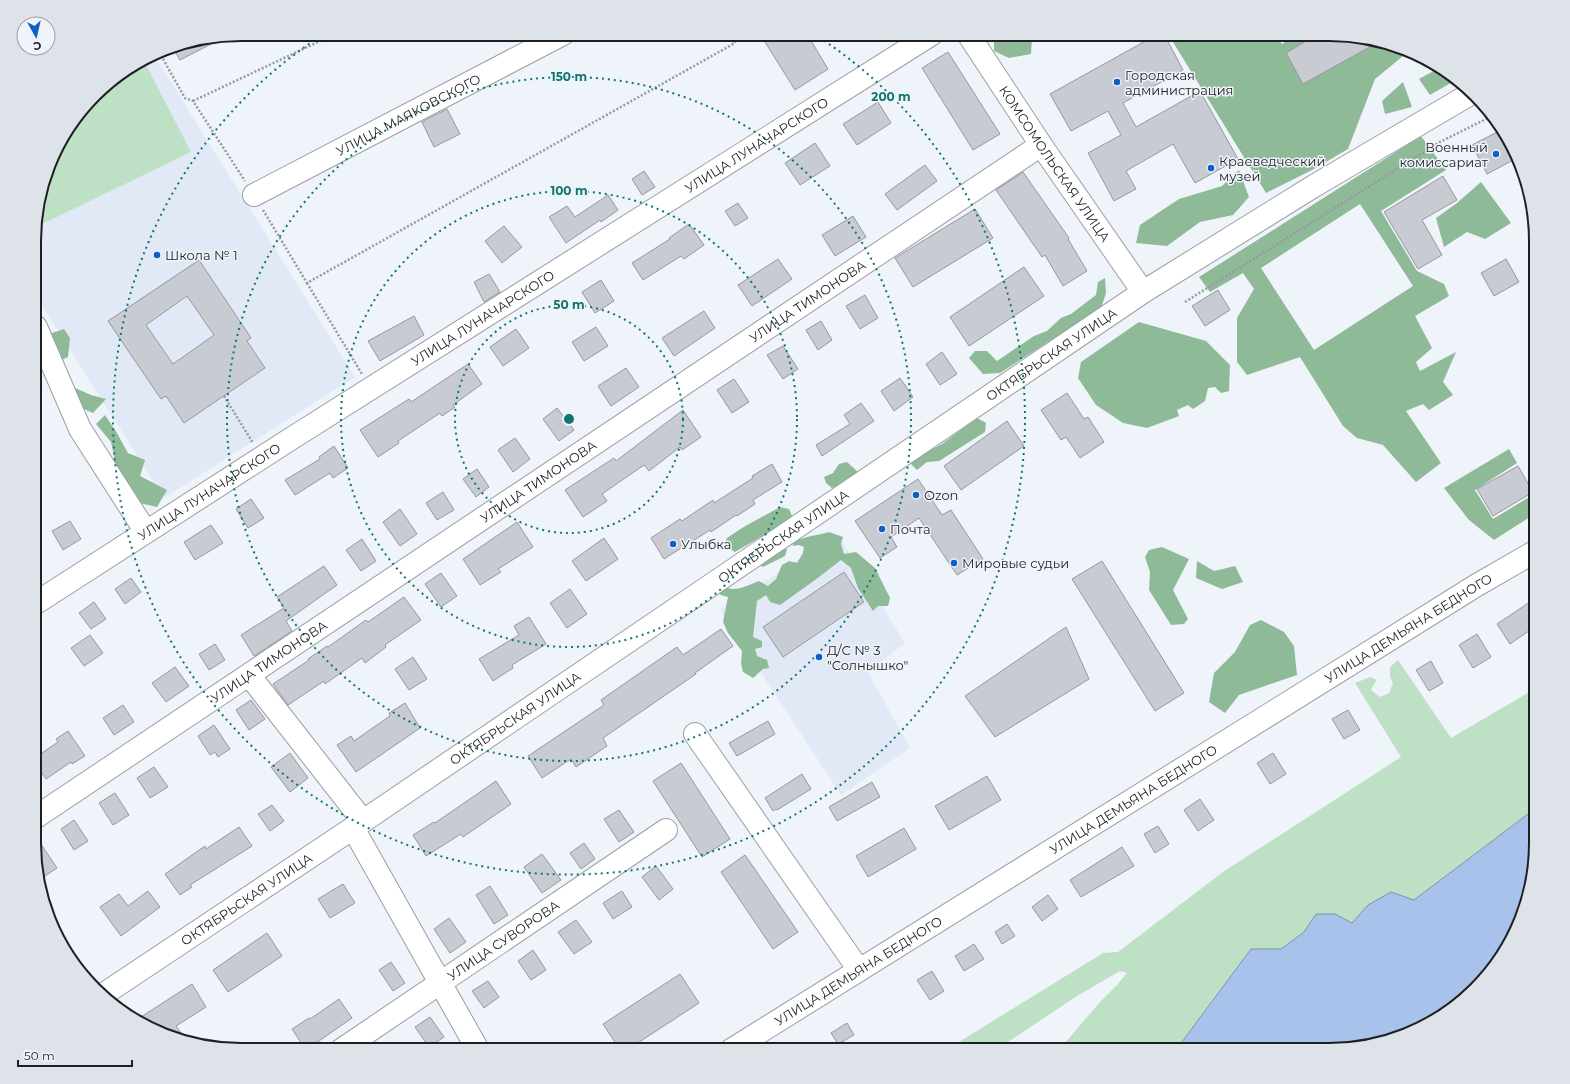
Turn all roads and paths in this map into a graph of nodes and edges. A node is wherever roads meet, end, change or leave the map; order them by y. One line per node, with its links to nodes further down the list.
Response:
1 (321, 41): 8 (path)
2 (550, 41): 11 (street, УЛИЦА МАЯКОВСКОГО)
3 (734, 41): 12 (path)
4 (921, 41): 16 (street, УЛИЦА ЛУНАЧАРСКОГО)
5 (973, 41): 10 (street, КОМСОМОЛЬСКАЯ УЛИЦА)
6 (162, 57): 8 (path)
7 (1466, 96): 13 (street, ОКТЯБРЬСКАЯ УЛИЦА)
8 (192, 101): 11 (path)
9 (1487, 118): 14 (path)
10 (1041, 145): 13 (street, КОМСОМОЛЬСКАЯ УЛИЦА); 22 (street, УЛИЦА ТИМОНОВА)
11 (254, 195): 12 (path)
12 (307, 283): 16 (path)
13 (1143, 292): 25 (street, ОКТЯБРЬСКАЯ УЛИЦА)
14 (1185, 302)
15 (41, 339): 19 (street)
16 (371, 388): 18 (street, УЛИЦА ЛУНАЧАРСКОГО)
17 (224, 396): 18 (path)
18 (262, 457): 19 (street, УЛИЦА ЛУНАЧАРСКОГО)
19 (146, 532): 21 (street, УЛИЦА ЛУНАЧАРСКОГО)
20 (1529, 555): 27 (street, УЛИЦА ДЕМЬЯНА БЕДНОГО)
21 (41, 600)
22 (249, 674): 24 (street, УЛИЦА ТИМОНОВА); 25 (street)
23 (695, 734): 27 (street)
24 (41, 814)
25 (358, 825): 28 (street); 29 (street, ОКТЯБРЬСКАЯ УЛИЦА)
26 (666, 830): 28 (street, УЛИЦА СУВОРОВА)
27 (859, 970): 32 (street, УЛИЦА ДЕМЬЯНА БЕДНОГО)
28 (440, 982): 30 (street, УЛИЦА СУВОРОВА); 31 (street)
29 (108, 992)
30 (351, 1043)
31 (474, 1043)
32 (742, 1043)

